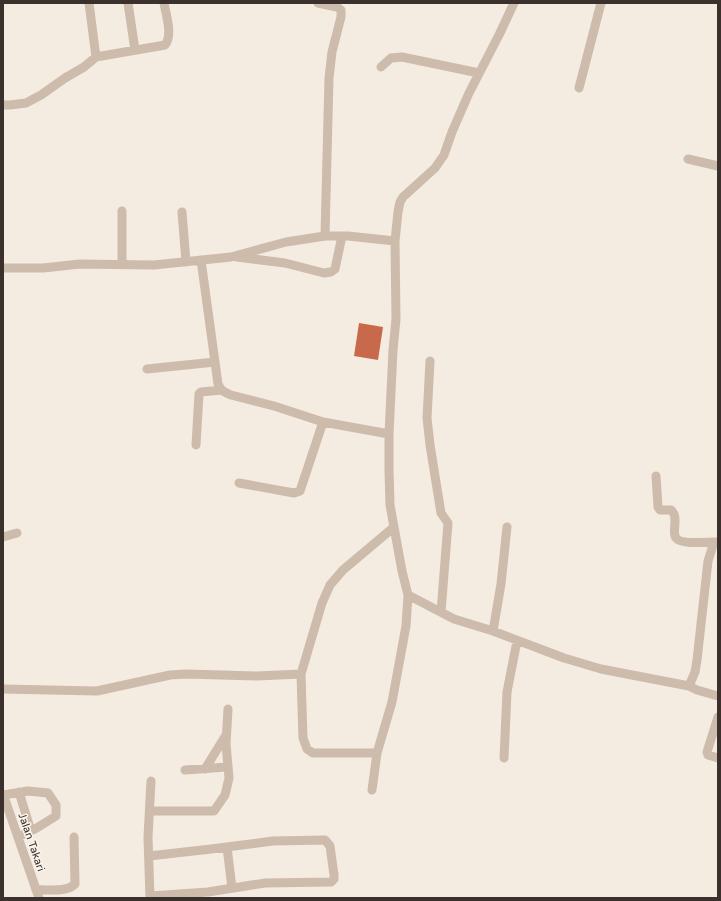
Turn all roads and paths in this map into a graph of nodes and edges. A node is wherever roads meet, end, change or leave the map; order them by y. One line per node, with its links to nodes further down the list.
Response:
1 (89, 3): 8 (street)
2 (128, 3): 7 (street)
3 (164, 3): 7 (street)
4 (318, 3): 17 (street)
5 (514, 3): 10 (street)
6 (601, 3): 11 (street)
7 (135, 50): 8 (street)
8 (96, 57): 12 (street)
9 (381, 67): 10 (street)
10 (479, 73): 19 (street)
11 (579, 88)
12 (3, 105)
13 (688, 159): 14 (street)
14 (718, 166)
15 (122, 211): 23 (street)
16 (182, 212): 22 (street)
17 (325, 236): 18 (street); 20 (street)
18 (342, 236): 19 (street); 20 (street)
19 (395, 241): 30 (street)
20 (231, 257): 21 (street)
21 (201, 260): 22 (street); 26 (street)
22 (186, 262): 23 (street)
23 (122, 265): 24 (street)
24 (3, 268)
25 (430, 360): 40 (street)
26 (215, 362): 27 (street); 28 (street)
27 (147, 369)
28 (221, 390): 29 (street); 31 (street)
29 (324, 422): 30 (street); 33 (street)
30 (389, 434): 34 (street)
31 (196, 445)
32 (656, 476): 38 (street)
33 (240, 483)
34 (394, 527): 39 (street); 43 (street)
35 (507, 528): 41 (street)
36 (17, 533): 37 (street)
37 (3, 537)
38 (716, 542): 44 (street)
39 (408, 595): 40 (street); 50 (street)
40 (441, 612): 41 (street)
41 (493, 631): 42 (street)
42 (517, 641): 44 (street); 51 (street)
43 (301, 674): 45 (street); 50 (street)
44 (689, 686): 46 (street)
45 (3, 689)
46 (718, 696)
47 (228, 709): 49 (street)
48 (718, 717): 52 (street)
49 (226, 735): 53 (street); 54 (street)
50 (377, 753): 57 (street)
51 (504, 758)
52 (718, 758)
53 (227, 767): 54 (street); 60 (street)
54 (205, 768): 55 (street)
55 (185, 770)
56 (151, 781): 60 (street)
57 (372, 790)
58 (20, 792): 59 (street); 61 (street); 61 (street)
59 (3, 795): 62 (street, Jalan Takari)
60 (150, 811): 65 (street)
61 (30, 831): 62 (street)
62 (18, 837): 67 (street, Jalan Takari)
63 (74, 837): 67 (street)
64 (227, 847): 65 (street); 66 (street); 66 (street)
65 (149, 856): 68 (street)
66 (232, 888): 68 (street)
67 (37, 894)
68 (151, 897)

